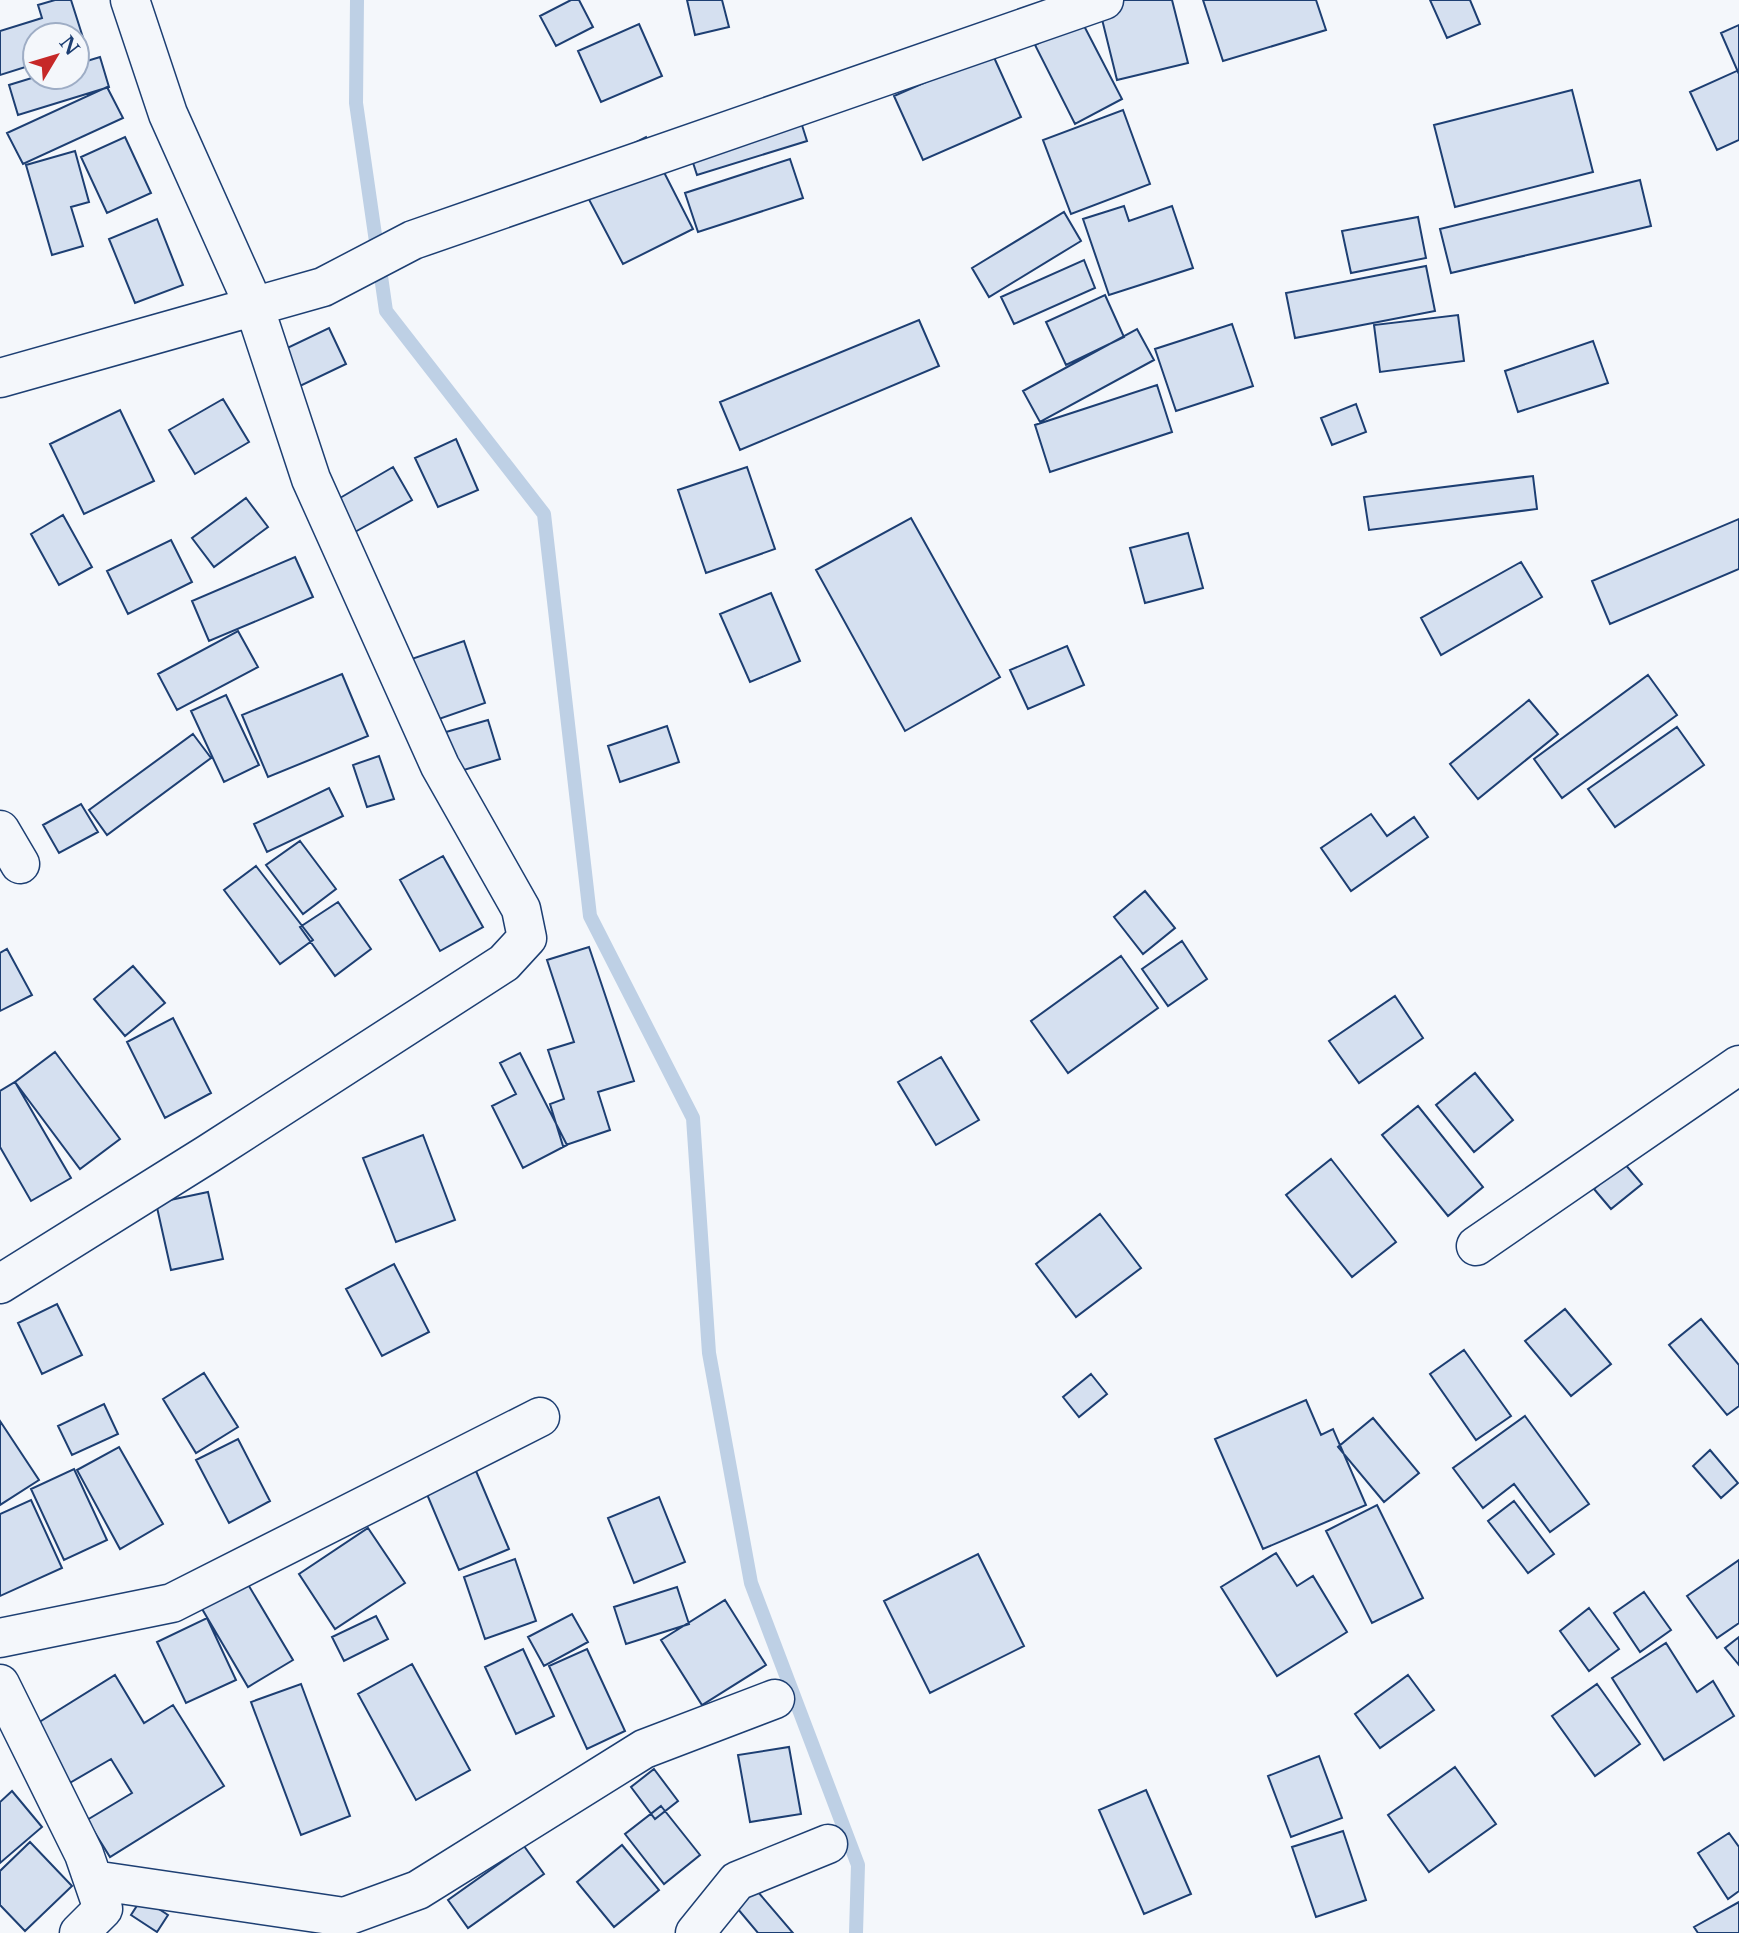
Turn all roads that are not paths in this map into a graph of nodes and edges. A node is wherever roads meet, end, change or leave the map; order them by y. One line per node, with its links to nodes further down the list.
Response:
1 (130, 0): 3 (street)
2 (1104, 0): 3 (street)
3 (254, 306): 4 (street); 9 (street)
4 (0, 378)
5 (0, 830): 6 (street)
6 (20, 864)
7 (1739, 1065): 8 (street)
8 (1476, 1246)
9 (0, 1284)
10 (540, 1417): 11 (street)
11 (0, 1638)
12 (0, 1684): 15 (street)
13 (775, 1699): 15 (street)
14 (828, 1844): 17 (street)
15 (93, 1880): 16 (street)
16 (79, 1933)
17 (695, 1933)

